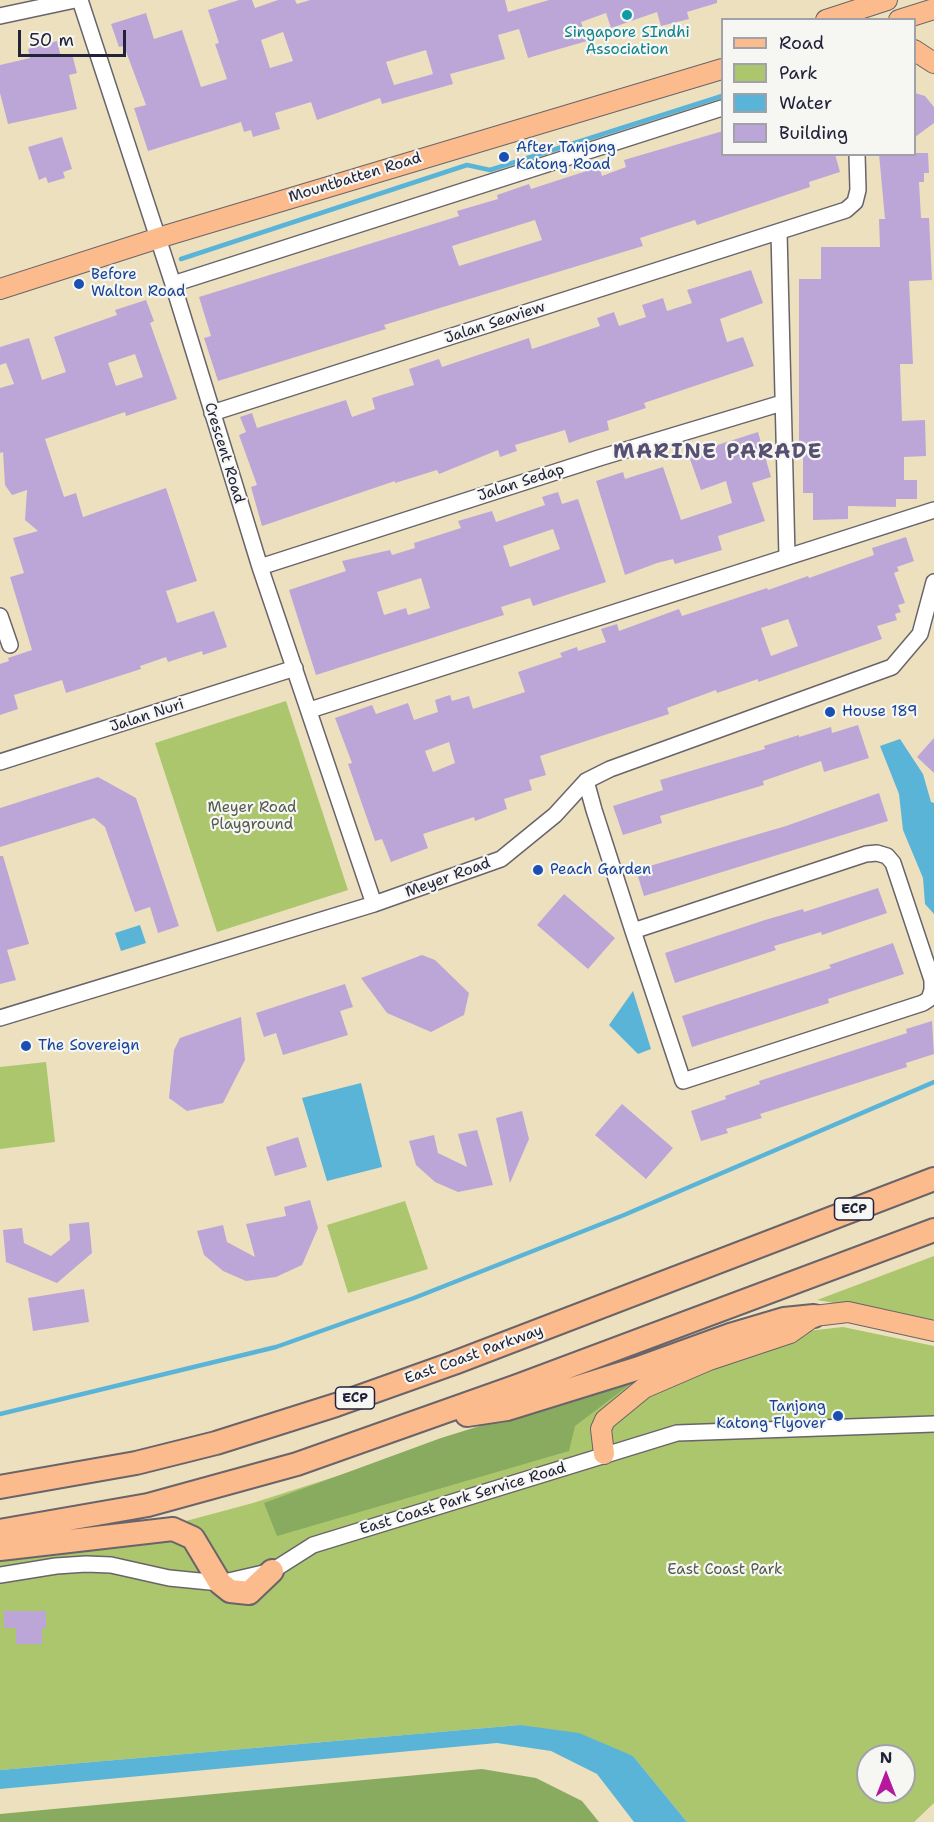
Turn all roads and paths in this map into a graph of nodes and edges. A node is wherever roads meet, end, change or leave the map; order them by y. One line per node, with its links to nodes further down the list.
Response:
1 (75, 0): 5 (street)
2 (80, 0): 14 (street, Crescent Road)
3 (887, 0): 6 (main road)
4 (934, 9): 7 (main road)
5 (0, 16)
6 (832, 18)
7 (905, 18)
8 (916, 51): 9 (main road)
9 (934, 63)
10 (719, 66): 14 (main road, Mountbatten Road)
11 (721, 109): 15 (street)
12 (857, 156): 13 (street, Jalan Seaview)
13 (779, 232): 17 (street); 18 (street, Jalan Seaview)
14 (158, 238): 15 (street, Crescent Road); 16 (main road, Mountbatten Road)
15 (173, 284): 18 (street, Crescent Road)
16 (0, 289)
17 (783, 403): 20 (street); 21 (street, Jalan Sedap)
18 (212, 413): 21 (street, Crescent Road)
19 (934, 510): 20 (street)
20 (787, 557): 27 (street)
21 (260, 567): 26 (street, Crescent Road)
22 (934, 582): 24 (street)
23 (0, 616): 25 (street)
24 (927, 636): 29 (street, Meyer Road)
25 (10, 645)
26 (295, 668): 27 (street, Crescent Road); 28 (street, Jalan Nuri)
27 (310, 710): 30 (street, Crescent Road)
28 (0, 762)
29 (586, 781): 30 (street, Meyer Road); 31 (street)
30 (374, 904): 32 (street, Meyer Road)
31 (633, 931): 31 (street)
32 (0, 1018)
33 (934, 1179): 40 (highway, East Coast Parkway / ECP)
34 (934, 1230): 37 (highway)
35 (814, 1316): 36 (main road); 37 (highway); 39 (main road)
36 (934, 1331)
37 (415, 1423): 41 (highway)
38 (934, 1424): 39 (street, East Coast Park Service Road)
39 (604, 1454): 43 (street, East Coast Park Service Road)
40 (0, 1487)
41 (0, 1531)
42 (0, 1549): 45 (highway)
43 (272, 1571): 45 (highway)
44 (0, 1575): 45 (street)
45 (209, 1576)

